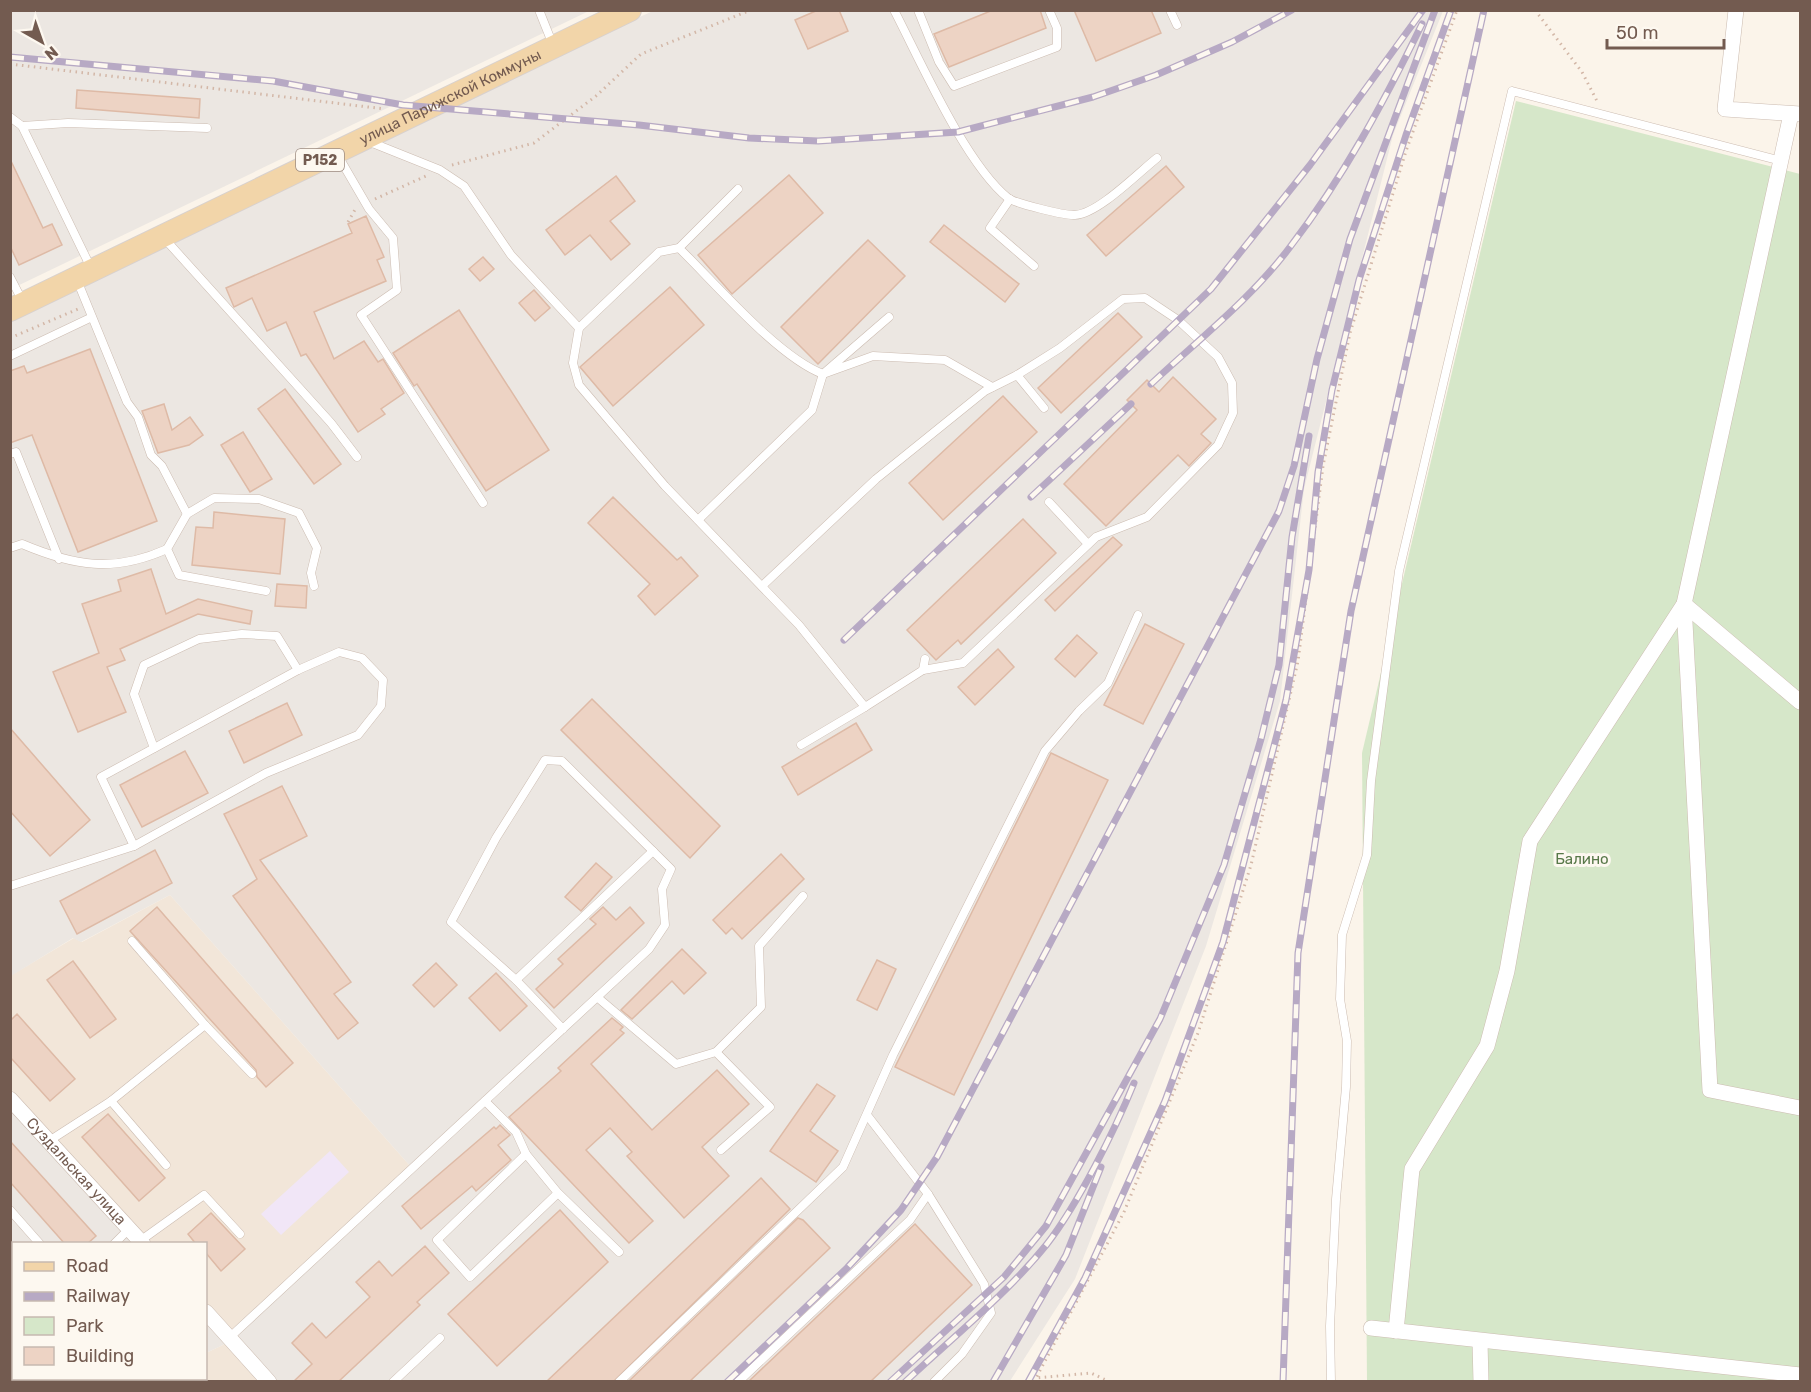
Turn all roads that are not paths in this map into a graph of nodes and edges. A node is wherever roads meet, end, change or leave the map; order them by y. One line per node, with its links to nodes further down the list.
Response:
1 (539, 10): 9 (lane)
2 (630, 10): 9 (main road, улица Парижской Коммуны / Р152)
3 (894, 10): 19 (lane)
4 (918, 10): 5 (lane)
5 (1049, 10)
6 (1170, 10): 8 (lane)
7 (1736, 10): 10 (street)
8 (1177, 26)
9 (553, 46): 14 (main road, улица Парижской Коммуны / Р152)
10 (1796, 114): 17 (street)
11 (10, 117): 12 (lane)
12 (22, 126): 13 (lane); 23 (lane)
13 (207, 128)
14 (363, 139): 15 (main road, улица Парижской Коммуны / Р152); 28 (lane)
15 (337, 152): 20 (main road, улица Парижской Коммуны / Р152); 36 (lane)
16 (1157, 158): 19 (lane)
17 (1781, 161): 47 (street); 98 (lane)
18 (738, 189): 21 (lane)
19 (1010, 199): 22 (lane)
20 (163, 237): 23 (main road, улица Парижской Коммуны / Р152); 35 (lane)
21 (679, 248): 28 (lane); 30 (lane)
22 (1034, 266)
23 (84, 275): 25 (main road, улица Парижской Коммуны / Р152); 27 (lane)
24 (10, 277): 25 (lane)
25 (17, 307)
26 (889, 317): 30 (lane)
27 (90, 318): 29 (lane); 38 (lane)
28 (579, 328): 39 (lane)
29 (10, 356)
30 (823, 374): 32 (lane); 39 (lane)
31 (1017, 375): 32 (lane); 33 (lane); 40 (lane)
32 (992, 387): 45 (lane)
33 (1044, 408)
34 (10, 454): 43 (lane)
35 (357, 457)
36 (483, 502)
37 (1049, 502): 40 (lane)
38 (188, 514): 42 (lane); 44 (lane)
39 (698, 520): 45 (lane)
40 (1088, 544): 51 (lane)
41 (10, 548): 43 (lane)
42 (167, 549): 43 (lane); 46 (lane)
43 (59, 559)
44 (314, 586)
45 (762, 586): 53 (lane)
46 (266, 591)
47 (1684, 604): 52 (street); 70 (street); 87 (street)
48 (1138, 615): 71 (lane)
49 (926, 659): 51 (lane)
50 (298, 670): 55 (lane); 55 (lane); 56 (lane)
51 (923, 670): 53 (lane)
52 (1800, 702)
53 (866, 707): 54 (lane)
54 (801, 745)
55 (154, 748): 56 (lane)
56 (134, 846): 58 (lane)
57 (653, 851): 61 (lane); 61 (lane); 62 (lane)
58 (10, 886)
59 (803, 896): 65 (lane)
60 (132, 941): 63 (lane)
61 (516, 980): 64 (lane)
62 (597, 997): 64 (lane); 65 (lane)
63 (205, 1025): 66 (lane); 68 (lane)
64 (563, 1029): 69 (lane)
65 (716, 1052): 73 (lane)
66 (252, 1074)
67 (10, 1099): 72 (street, Суздальская улица)
68 (111, 1101): 72 (lane); 75 (lane)
69 (485, 1101): 74 (lane); 88 (lane)
70 (1800, 1108)
71 (867, 1115): 77 (lane); 95 (lane)
72 (49, 1141): 79 (street, Суздальская улица)
73 (721, 1150)
74 (526, 1154): 76 (lane); 76 (lane)
75 (166, 1165)
76 (558, 1193): 84 (lane)
77 (928, 1194): 96 (lane); 97 (lane)
78 (10, 1210): 81 (lane)
79 (129, 1229): 82 (lane); 83 (street, Суздальская улица)
80 (240, 1234): 83 (lane)
81 (38, 1242)
82 (116, 1242)
83 (142, 1242)
84 (619, 1252)
85 (207, 1313): 88 (street)
86 (1371, 1328): 87 (street)
87 (1396, 1331): 90 (street)
88 (229, 1338): 93 (street)
89 (440, 1338): 94 (lane)
90 (1480, 1342): 92 (street); 99 (street)
91 (1800, 1375): 92 (street)
92 (1763, 1376)
93 (269, 1382)
94 (393, 1382)
95 (619, 1382)
96 (738, 1382)
97 (934, 1382)
98 (1331, 1382)
99 (1481, 1382)

